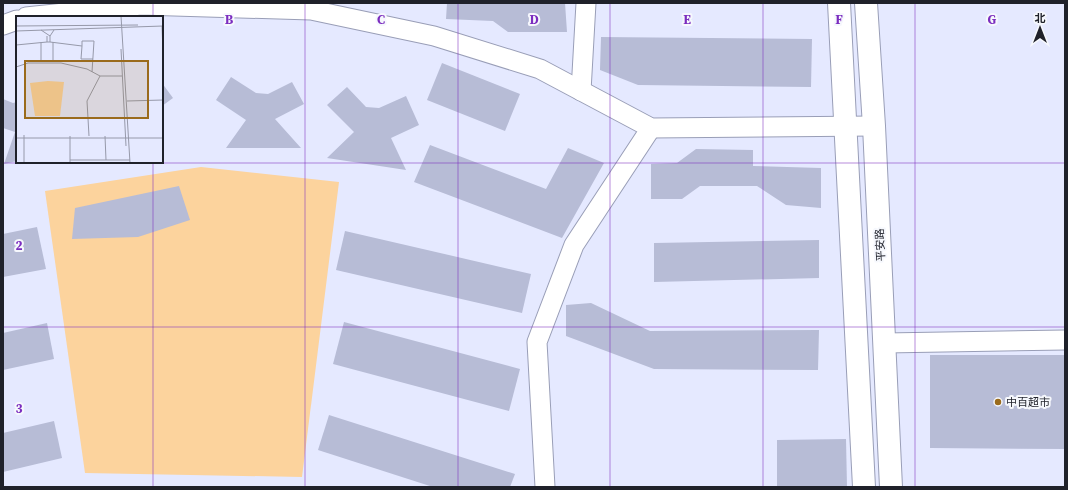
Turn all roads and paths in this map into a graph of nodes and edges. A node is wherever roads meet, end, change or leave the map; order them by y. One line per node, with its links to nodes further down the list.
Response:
1 (586, 3): 9 (street)
2 (838, 3): 11 (main road)
3 (866, 3): 10 (main road, 平安路)
4 (141, 4): 5 (street); 6 (street)
5 (243, 5): 9 (street)
6 (35, 16)
7 (16, 20): 8 (street)
8 (3, 25)
9 (581, 91): 12 (street)
10 (874, 126): 11 (street); 14 (main road, 平安路)
11 (844, 127): 12 (street); 16 (main road)
12 (651, 128): 15 (street)
13 (1065, 340): 14 (street)
14 (885, 343): 17 (main road, 平安路)
15 (545, 487)
16 (864, 487)
17 (891, 487)

